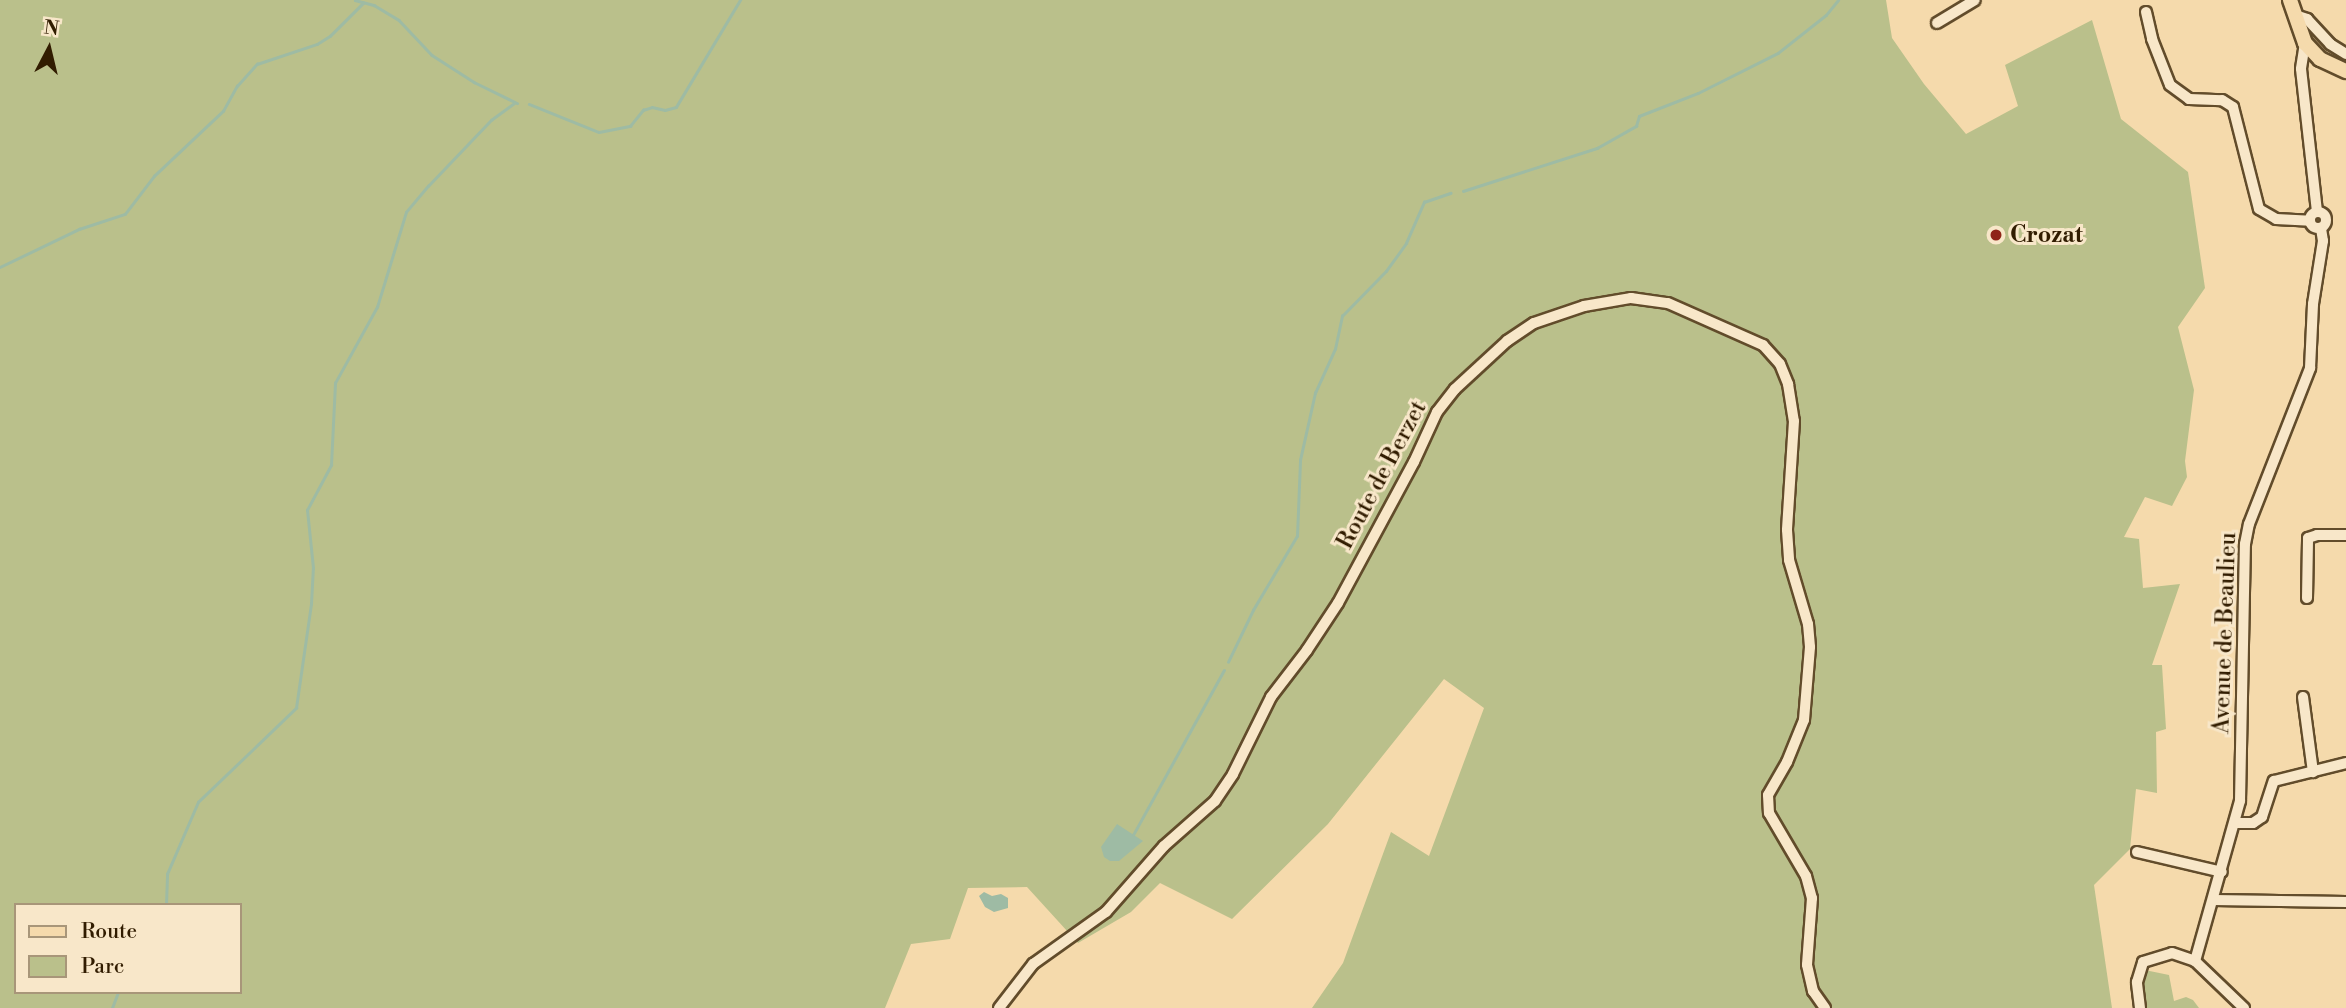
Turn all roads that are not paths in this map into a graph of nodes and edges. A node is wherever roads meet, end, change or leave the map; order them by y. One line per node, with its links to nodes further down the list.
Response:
1 (1975, 0): 5 (street)
2 (2290, 0): 4 (main road)
3 (2146, 12): 11 (street)
4 (2295, 15): 6 (main road); 7 (street)
5 (1937, 23)
6 (2305, 43): 8 (main road); 10 (street)
7 (2346, 54)
8 (2316, 55): 9 (main road); 10 (street)
9 (2346, 71)
10 (2303, 78): 11 (street)
11 (2313, 216): 17 (street, Avenue de Beaulieu)
12 (2346, 535): 13 (street)
13 (2307, 598)
14 (2303, 697): 16 (street)
15 (2346, 762): 16 (street)
16 (2313, 772): 17 (street)
17 (2235, 823): 19 (street, Avenue de Beaulieu)
18 (2137, 852): 19 (street)
19 (2222, 872): 20 (street, Avenue de Beaulieu)
20 (2214, 900): 21 (street); 22 (street, Avenue de Beaulieu)
21 (2346, 902)
22 (2195, 961): 25 (street); 26 (street)
23 (999, 1008): 24 (street, Route de Berzet)
24 (1825, 1008)
25 (2140, 1008)
26 (2244, 1008)

